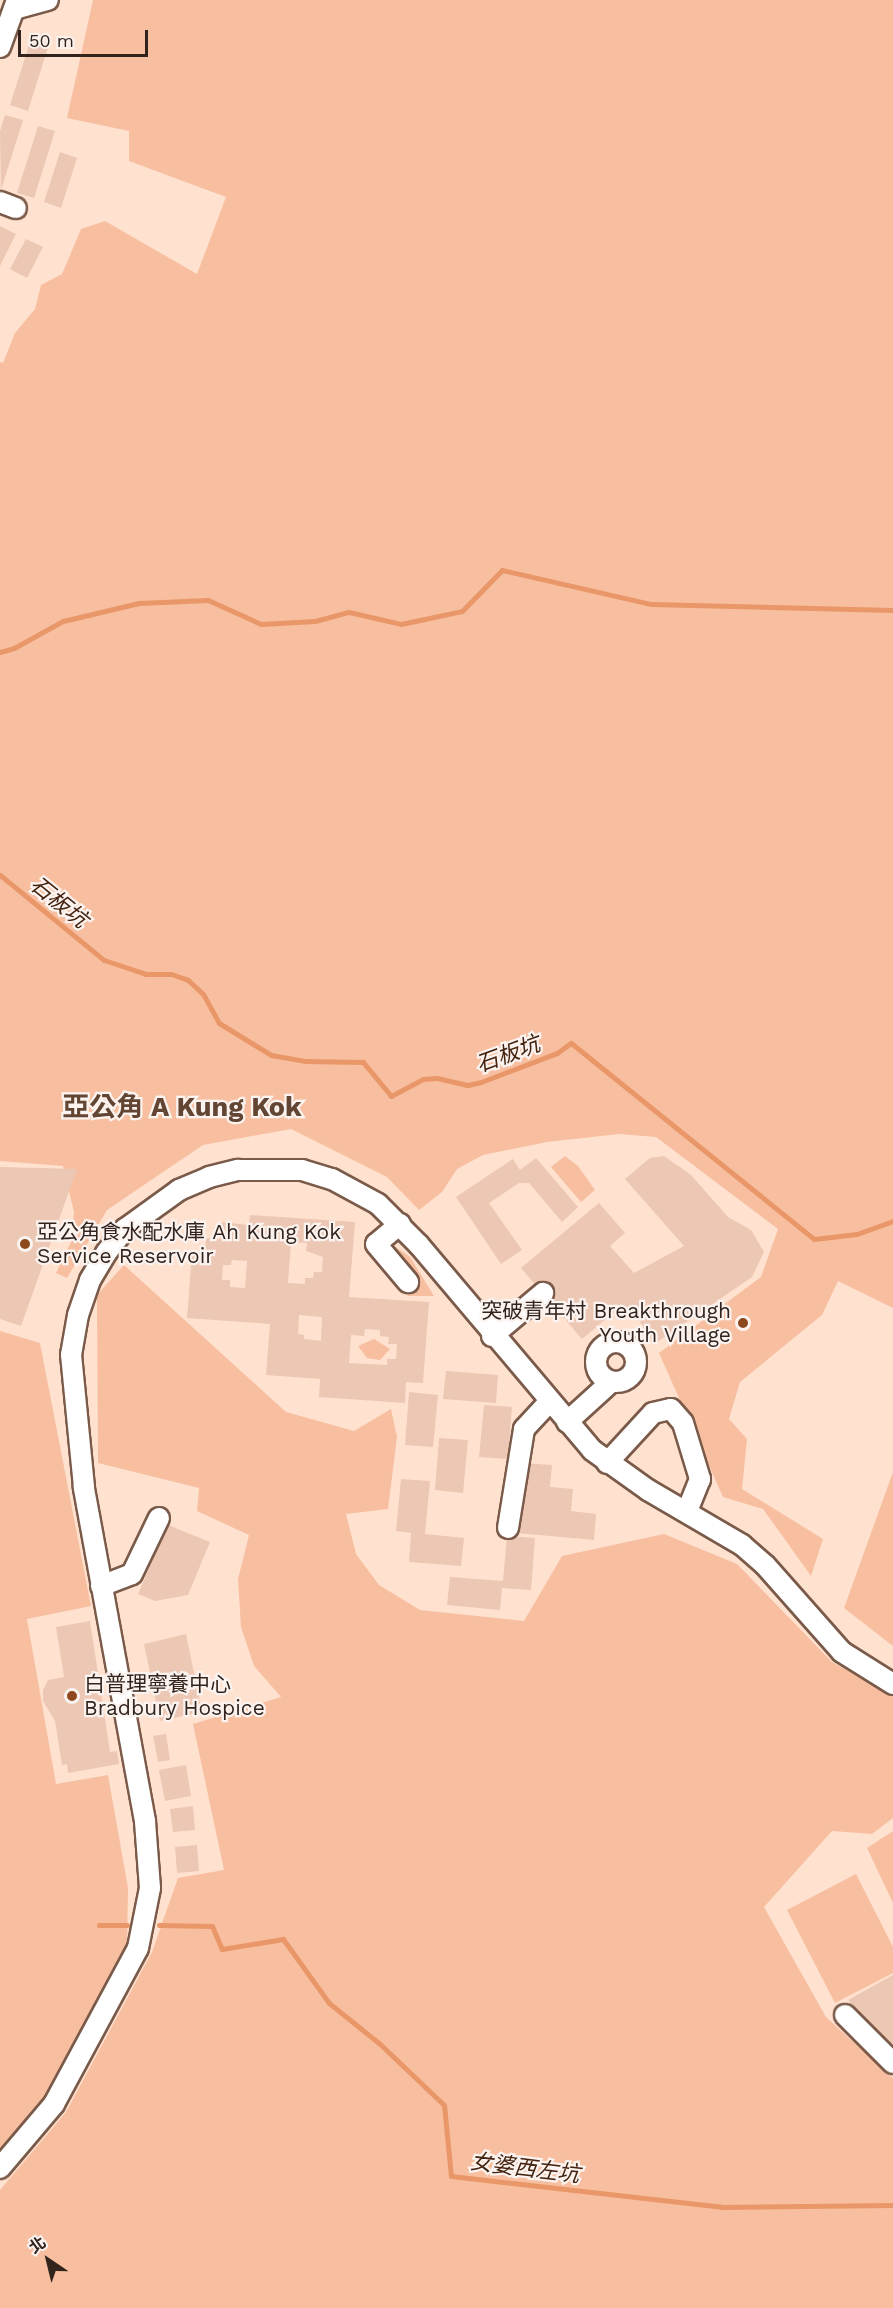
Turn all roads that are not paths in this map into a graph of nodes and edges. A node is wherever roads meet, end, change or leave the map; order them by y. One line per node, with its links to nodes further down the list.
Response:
1 (48, 0): 2 (street)
2 (16, 4): 3 (street)
3 (0, 46)
4 (400, 1224): 5 (street); 7 (street); 15 (street)
5 (408, 1282)
6 (543, 1293): 7 (street)
7 (492, 1335): 9 (street)
8 (611, 1382): 10 (street)
9 (549, 1402): 10 (street); 14 (street)
10 (567, 1422): 11 (street)
11 (607, 1463): 12 (street); 12 (street)
12 (687, 1512): 16 (street)
13 (159, 1518): 15 (street)
14 (508, 1528)
15 (101, 1586): 19 (street)
16 (893, 1684)
17 (845, 2015): 18 (street)
18 (893, 2062)
19 (0, 2168)

